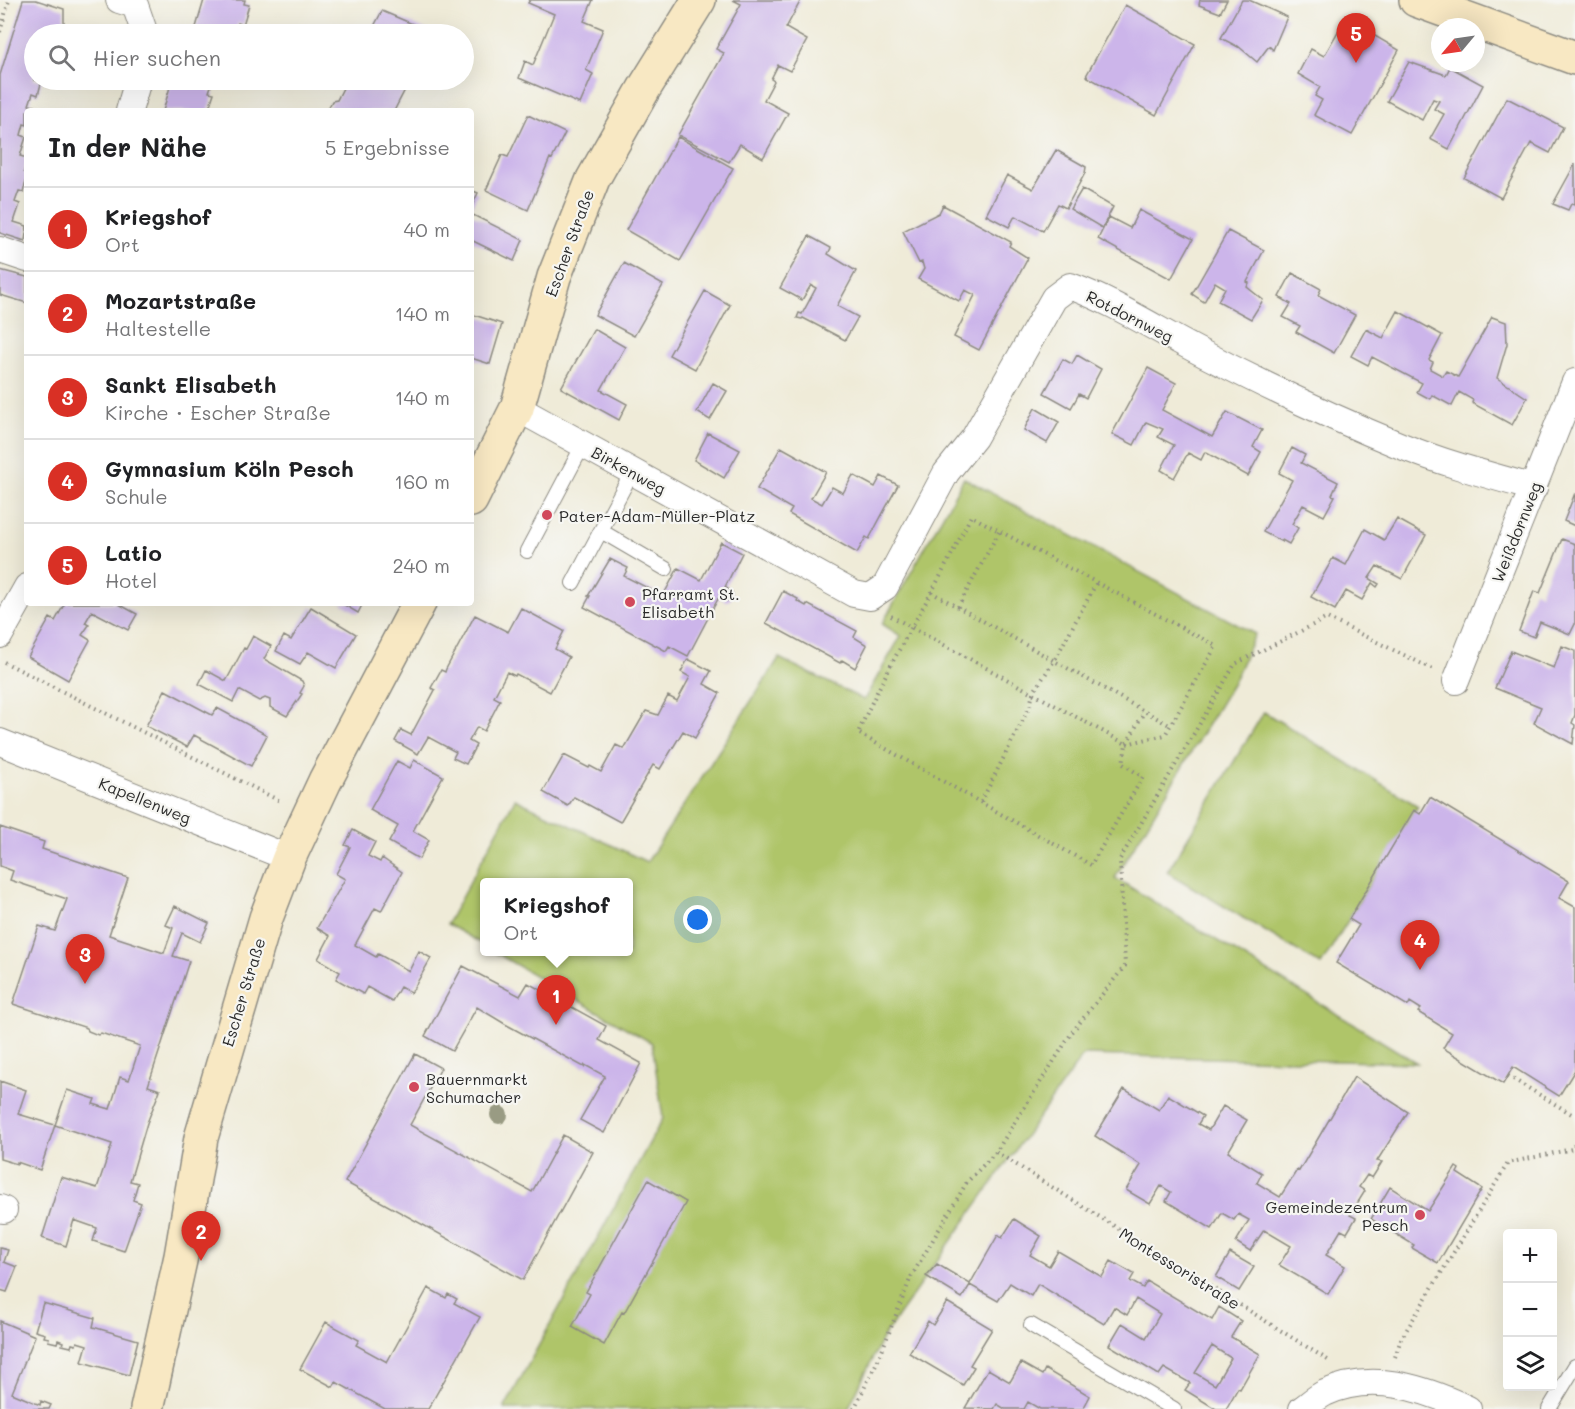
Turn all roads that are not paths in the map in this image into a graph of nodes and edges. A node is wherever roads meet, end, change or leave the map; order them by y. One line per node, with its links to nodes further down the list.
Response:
1 (119, 0): 4 (street)
2 (699, 0): 11 (main road, Escher Straße)
3 (1416, 0): 5 (main road)
4 (142, 24)
5 (1575, 58)
6 (135, 90): 7 (street)
7 (130, 108)
8 (0, 250): 9 (street)
9 (24, 258)
10 (1575, 382): 14 (street, Weißdornweg)
11 (516, 408): 12 (street, Birkenweg); 15 (main road, Escher Straße)
12 (583, 445): 13 (street, Birkenweg); 17 (lane)
13 (632, 472): 16 (lane); 21 (street, Birkenweg)
14 (1534, 488): 21 (street, Rotdornweg); 24 (street, Weißdornweg)
15 (474, 494)
16 (601, 531): 18 (lane); 19 (lane)
17 (527, 551)
18 (666, 569)
19 (573, 583)
20 (24, 592): 23 (street)
21 (870, 597)
22 (416, 606): 26 (main road, Escher Straße)
23 (0, 635)
24 (1456, 681)
25 (0, 742): 26 (street, Kapellenweg)
26 (289, 858): 29 (main road, Escher Straße)
27 (1031, 1325): 30 (lane)
28 (1575, 1366): 33 (lane)
29 (147, 1409)
30 (1174, 1409)
31 (1302, 1409): 32 (street)
32 (1468, 1409)
33 (1549, 1409)

